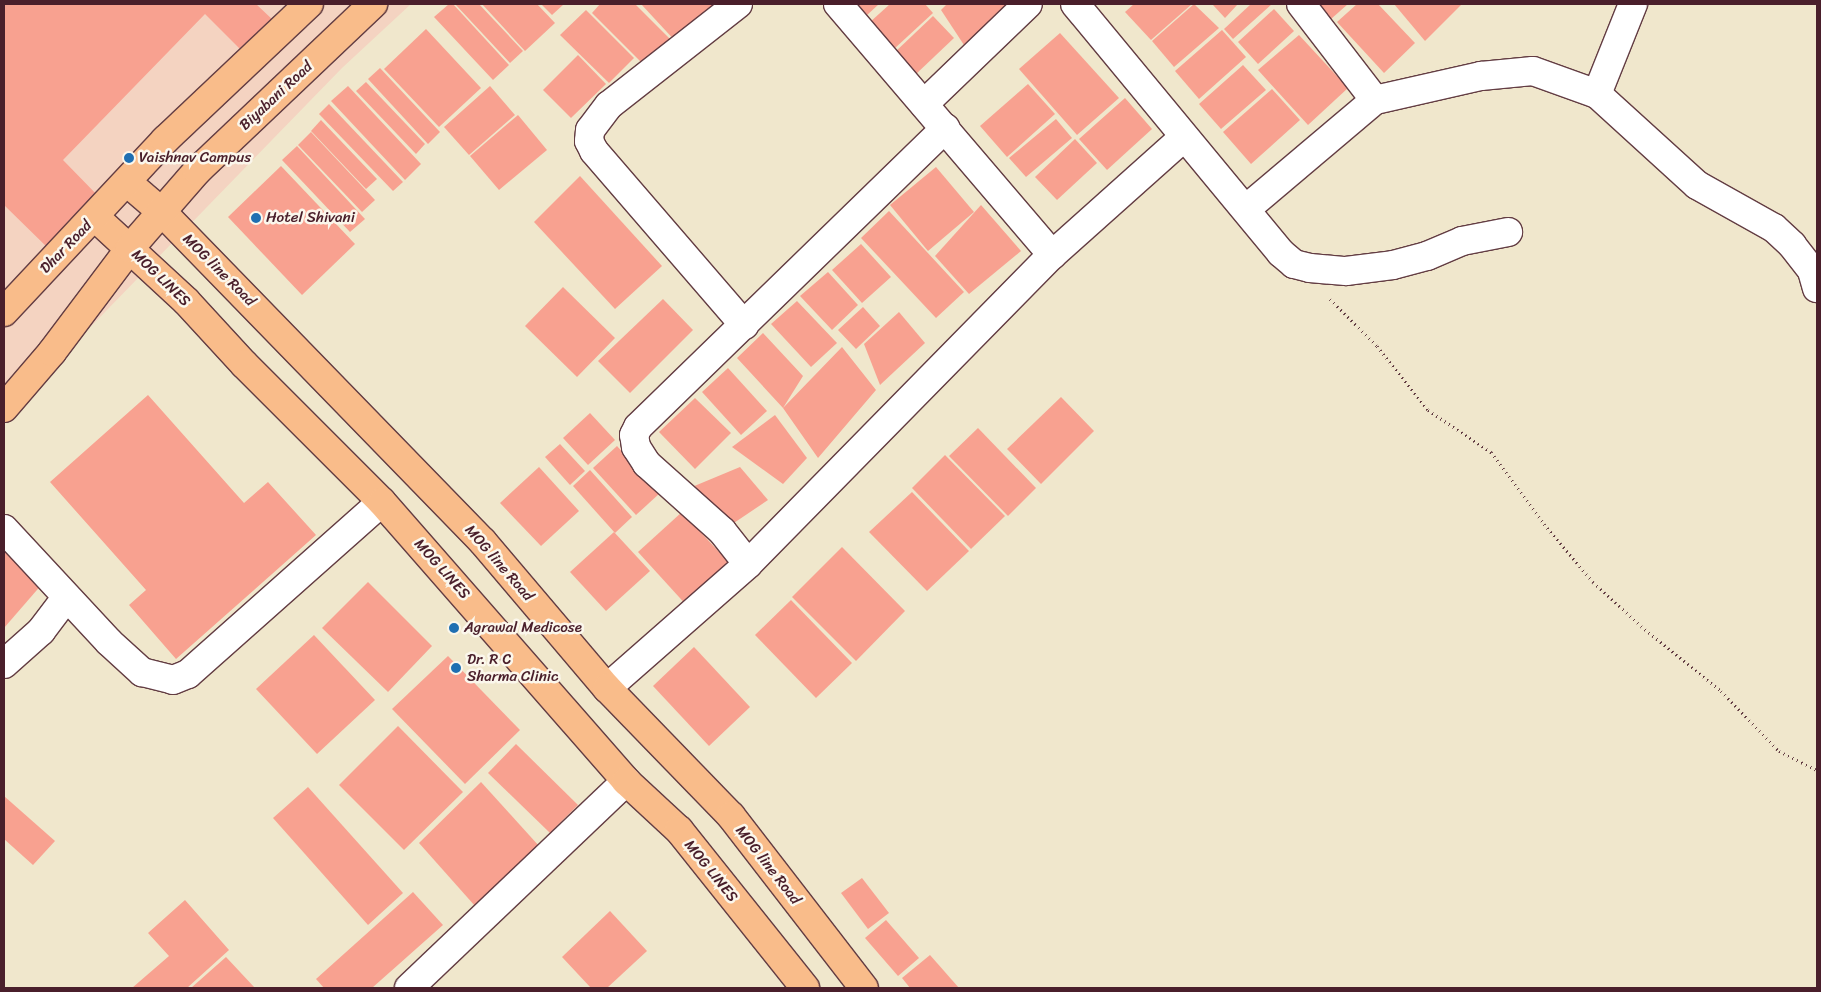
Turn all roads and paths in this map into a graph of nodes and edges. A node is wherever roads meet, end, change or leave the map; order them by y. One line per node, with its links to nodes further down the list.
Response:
1 (309, 4): 14 (main road)
2 (373, 4): 16 (main road, Biyabani Road)
3 (738, 4): 24 (street)
4 (838, 4): 11 (street)
5 (1028, 4): 11 (street)
6 (1075, 4): 13 (street)
7 (1301, 4): 10 (street)
8 (1632, 4): 9 (street)
9 (1597, 94): 10 (street); 21 (street)
10 (1375, 100): 15 (street)
11 (924, 104): 12 (street)
12 (946, 128): 20 (street); 24 (street)
13 (1184, 137): 15 (street); 20 (street)
14 (128, 182): 16 (main road, MOG line Road); 17 (main road, Dhar Road)
15 (1246, 209): 18 (street)
16 (163, 214): 19 (main road, Biyabani Road); 31 (main road, MOG line Road)
17 (95, 217): 19 (main road, MOG LINES); 23 (main road, Dhar Road)
18 (1508, 232)
19 (130, 248): 25 (main road, Biyabani Road); 26 (main road, MOG LINES)
20 (1052, 255): 28 (street)
21 (1817, 288)
22 (1328, 298): 32 (path)
23 (4, 312)
24 (744, 325): 28 (street)
25 (4, 408)
26 (382, 502): 27 (street); 33 (main road, MOG LINES)
27 (4, 528)
28 (748, 564): 31 (street)
29 (61, 604): 30 (street)
30 (4, 664)
31 (607, 688): 36 (main road, MOG line Road)
32 (1817, 770)
33 (626, 781): 34 (street); 35 (main road, MOG LINES)
34 (409, 988)
35 (805, 988)
36 (864, 988)

